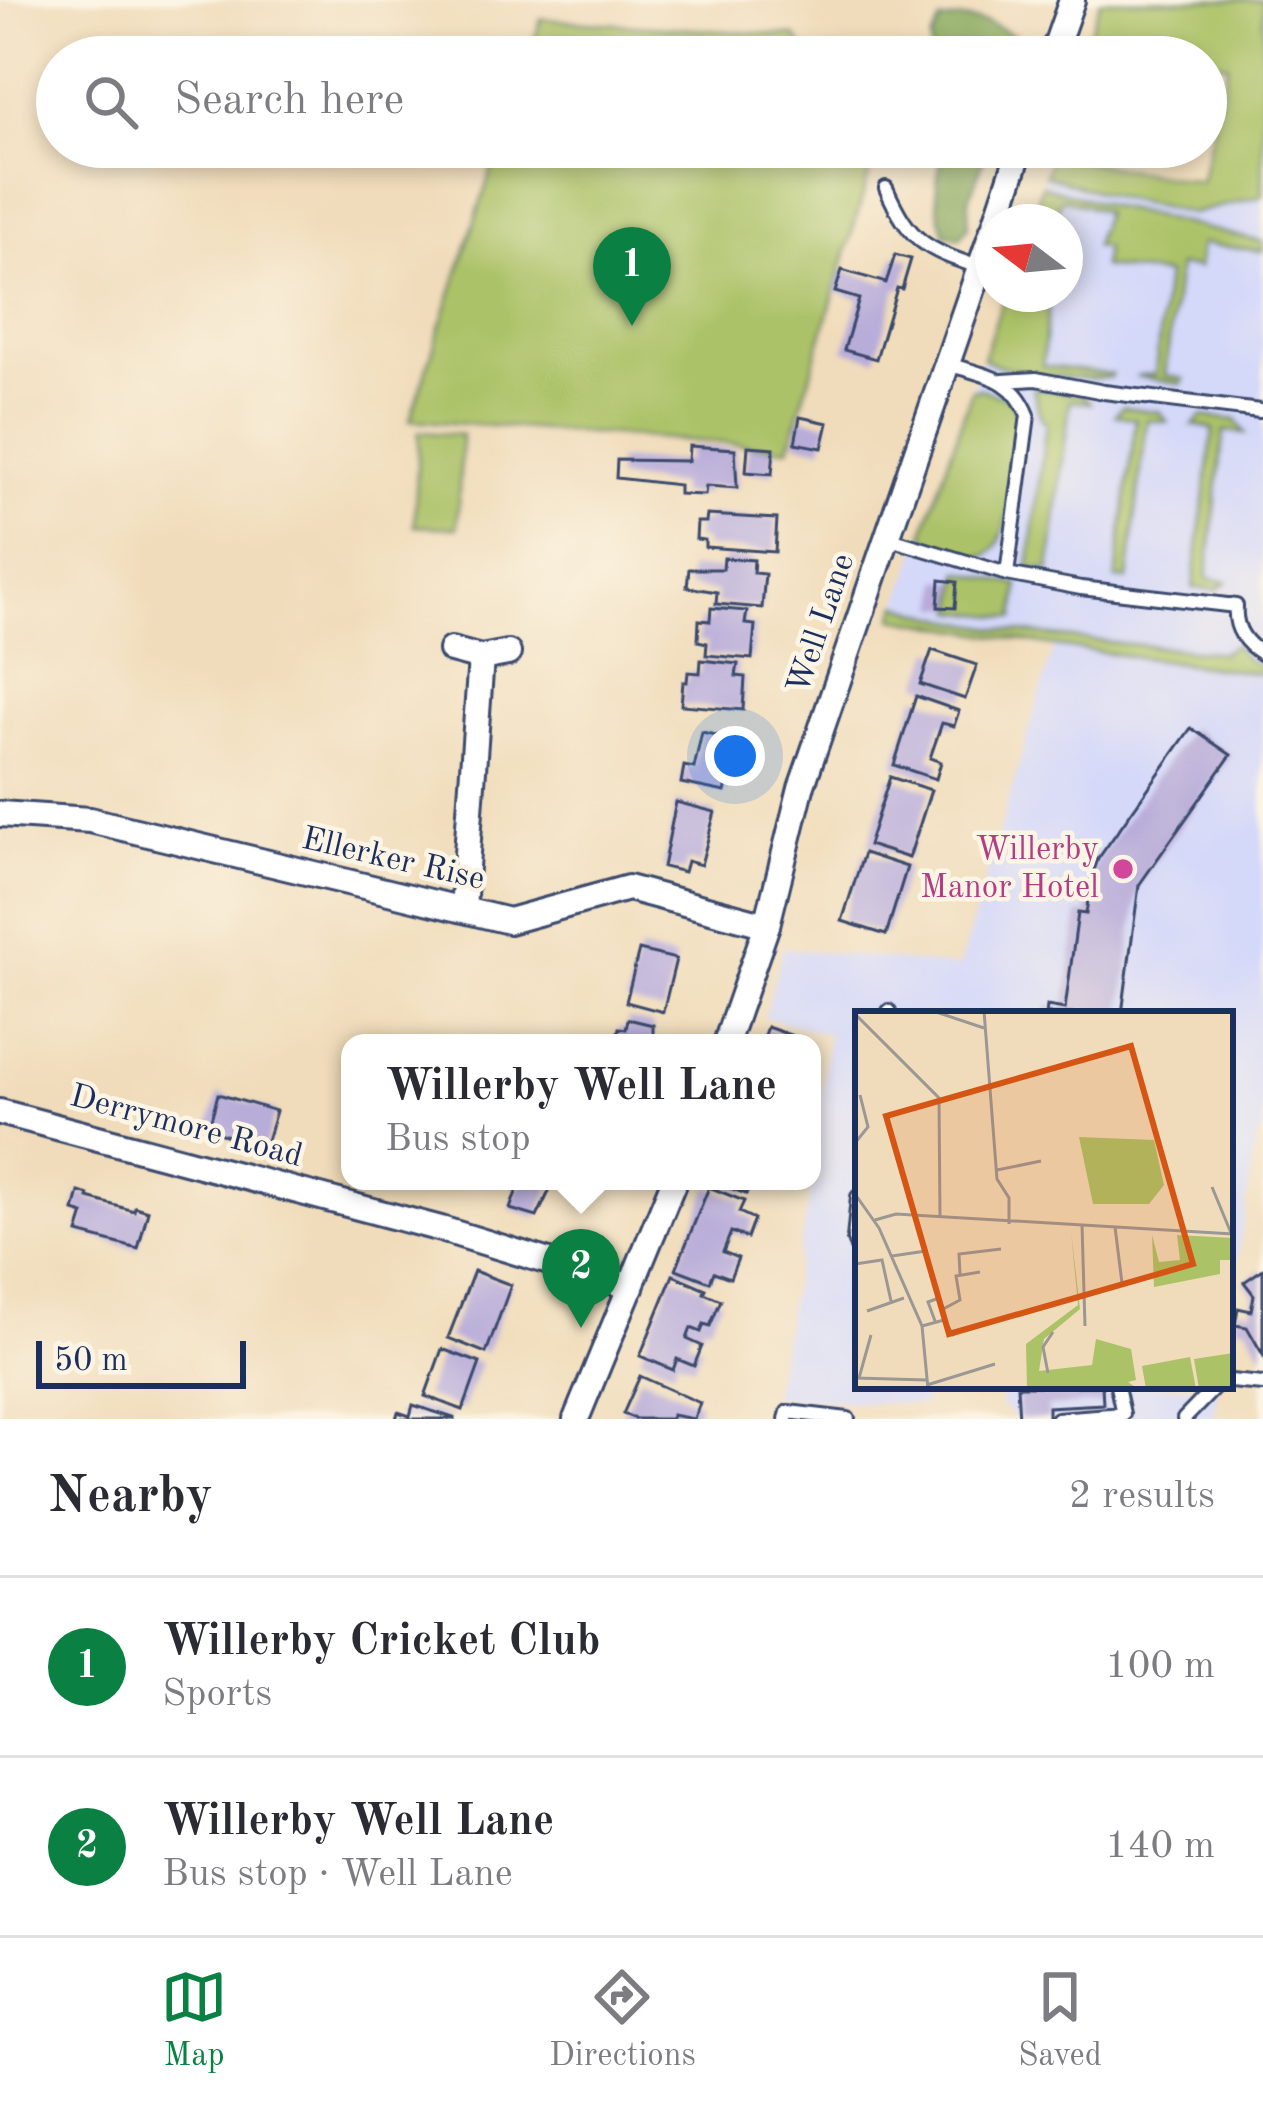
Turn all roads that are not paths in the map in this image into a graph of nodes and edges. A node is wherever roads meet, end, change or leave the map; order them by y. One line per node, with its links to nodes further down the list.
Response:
1 (1072, 0): 2 (street)
2 (1059, 36)
3 (1014, 168): 5 (street, Well Lane)
4 (886, 188): 6 (lane)
5 (1002, 204)
6 (975, 265)
7 (975, 282): 8 (street, Well Lane)
8 (948, 364): 9 (lane); 11 (street, Well Lane)
9 (1003, 381): 10 (lane); 12 (lane)
10 (1260, 411)
11 (886, 538): 12 (lane); 19 (street, Well Lane)
12 (1006, 574): 15 (lane)
13 (451, 650): 16 (street)
14 (508, 653): 16 (street)
15 (1263, 653)
16 (481, 658): 18 (street)
17 (0, 814): 18 (street, Ellerker Rise)
18 (463, 909): 19 (street, Ellerker Rise)
19 (767, 925): 20 (street, Well Lane)
20 (729, 1034)
21 (0, 1112): 23 (street, Derrymore Road)
22 (670, 1190): 23 (street)
23 (631, 1287): 28 (street)
24 (1233, 1381): 25 (lane)
25 (1263, 1384)
26 (1118, 1389): 31 (lane)
27 (1213, 1389): 32 (lane)
28 (576, 1419)
29 (786, 1419): 30 (lane)
30 (848, 1419)
31 (1057, 1419)
32 (1184, 1419)

